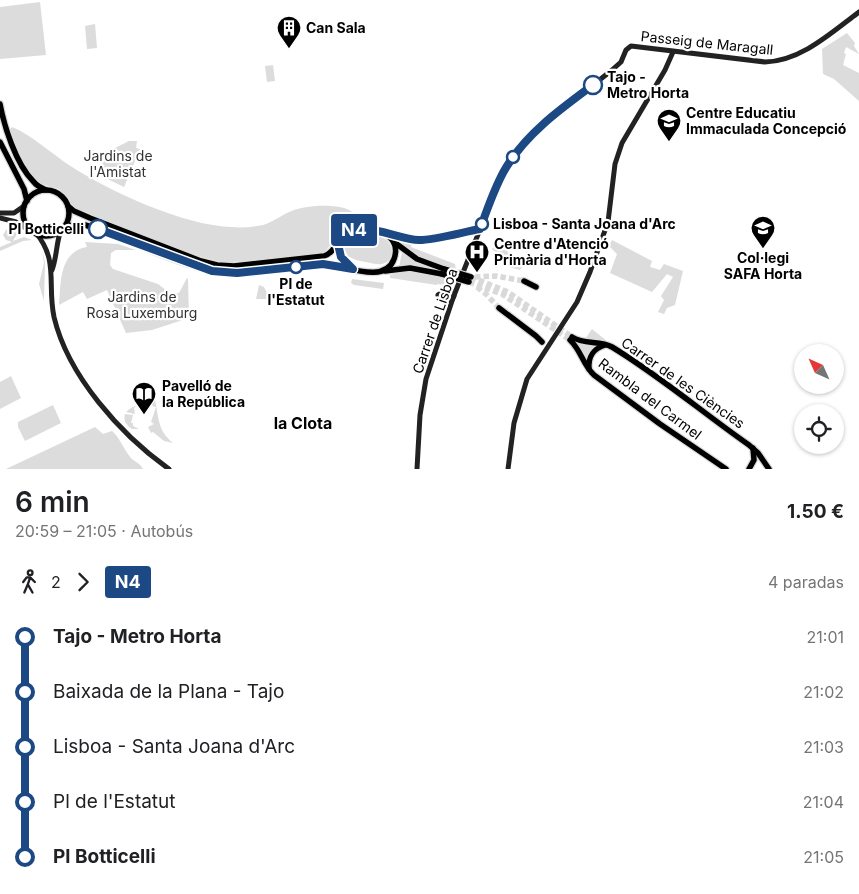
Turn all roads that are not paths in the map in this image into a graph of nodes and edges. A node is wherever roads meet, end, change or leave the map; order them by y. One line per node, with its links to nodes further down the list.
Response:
1 (859, 12): 3 (street, Passeig de Maragall)
2 (628, 48): 3 (street, Passeig de Maragall); 21 (street, Carrer de Lisboa)
3 (674, 52): 35 (street)
4 (0, 104): 6 (main road)
5 (0, 142): 7 (main road)
6 (46, 190): 7 (main road); 8 (main road)
7 (25, 204): 9 (street); 12 (main road)
8 (68, 206): 11 (main road); 14 (main road)
9 (0, 213)
10 (0, 218): 12 (street)
11 (62, 229): 12 (main road); 15 (main road); 18 (street)
12 (33, 232): 18 (street)
13 (392, 240): 14 (main road); 16 (main road); 17 (main road)
14 (338, 244): 15 (main road)
15 (353, 269): 16 (main road)
16 (381, 272): 17 (main road)
17 (443, 272): 19 (main road, bridge)
18 (51, 273): 33 (street)
19 (470, 279)
20 (524, 281): 22 (main road)
21 (459, 286): 23 (street); 24 (street, Carrer de Lisboa)
22 (536, 287)
23 (450, 289): 24 (street); 25 (street)
24 (453, 298): 25 (street); 27 (street, Carrer de Lisboa)
25 (444, 301): 27 (street)
26 (499, 308): 29 (main road)
27 (450, 309): 34 (street, Carrer de Lisboa)
28 (571, 338): 30 (main road, Carrer de les Ciències); 31 (main road, Rambla del Carmel)
29 (542, 342)
30 (606, 345): 31 (main road); 32 (main road, Carrer de les Ciències)
31 (590, 371): 36 (main road, Rambla del Carmel)
32 (753, 448): 37 (main road); 38 (main road, Carrer de les Ciències)
33 (169, 469)
34 (417, 469)
35 (508, 469)
36 (726, 469)
37 (749, 469)
38 (769, 469)

